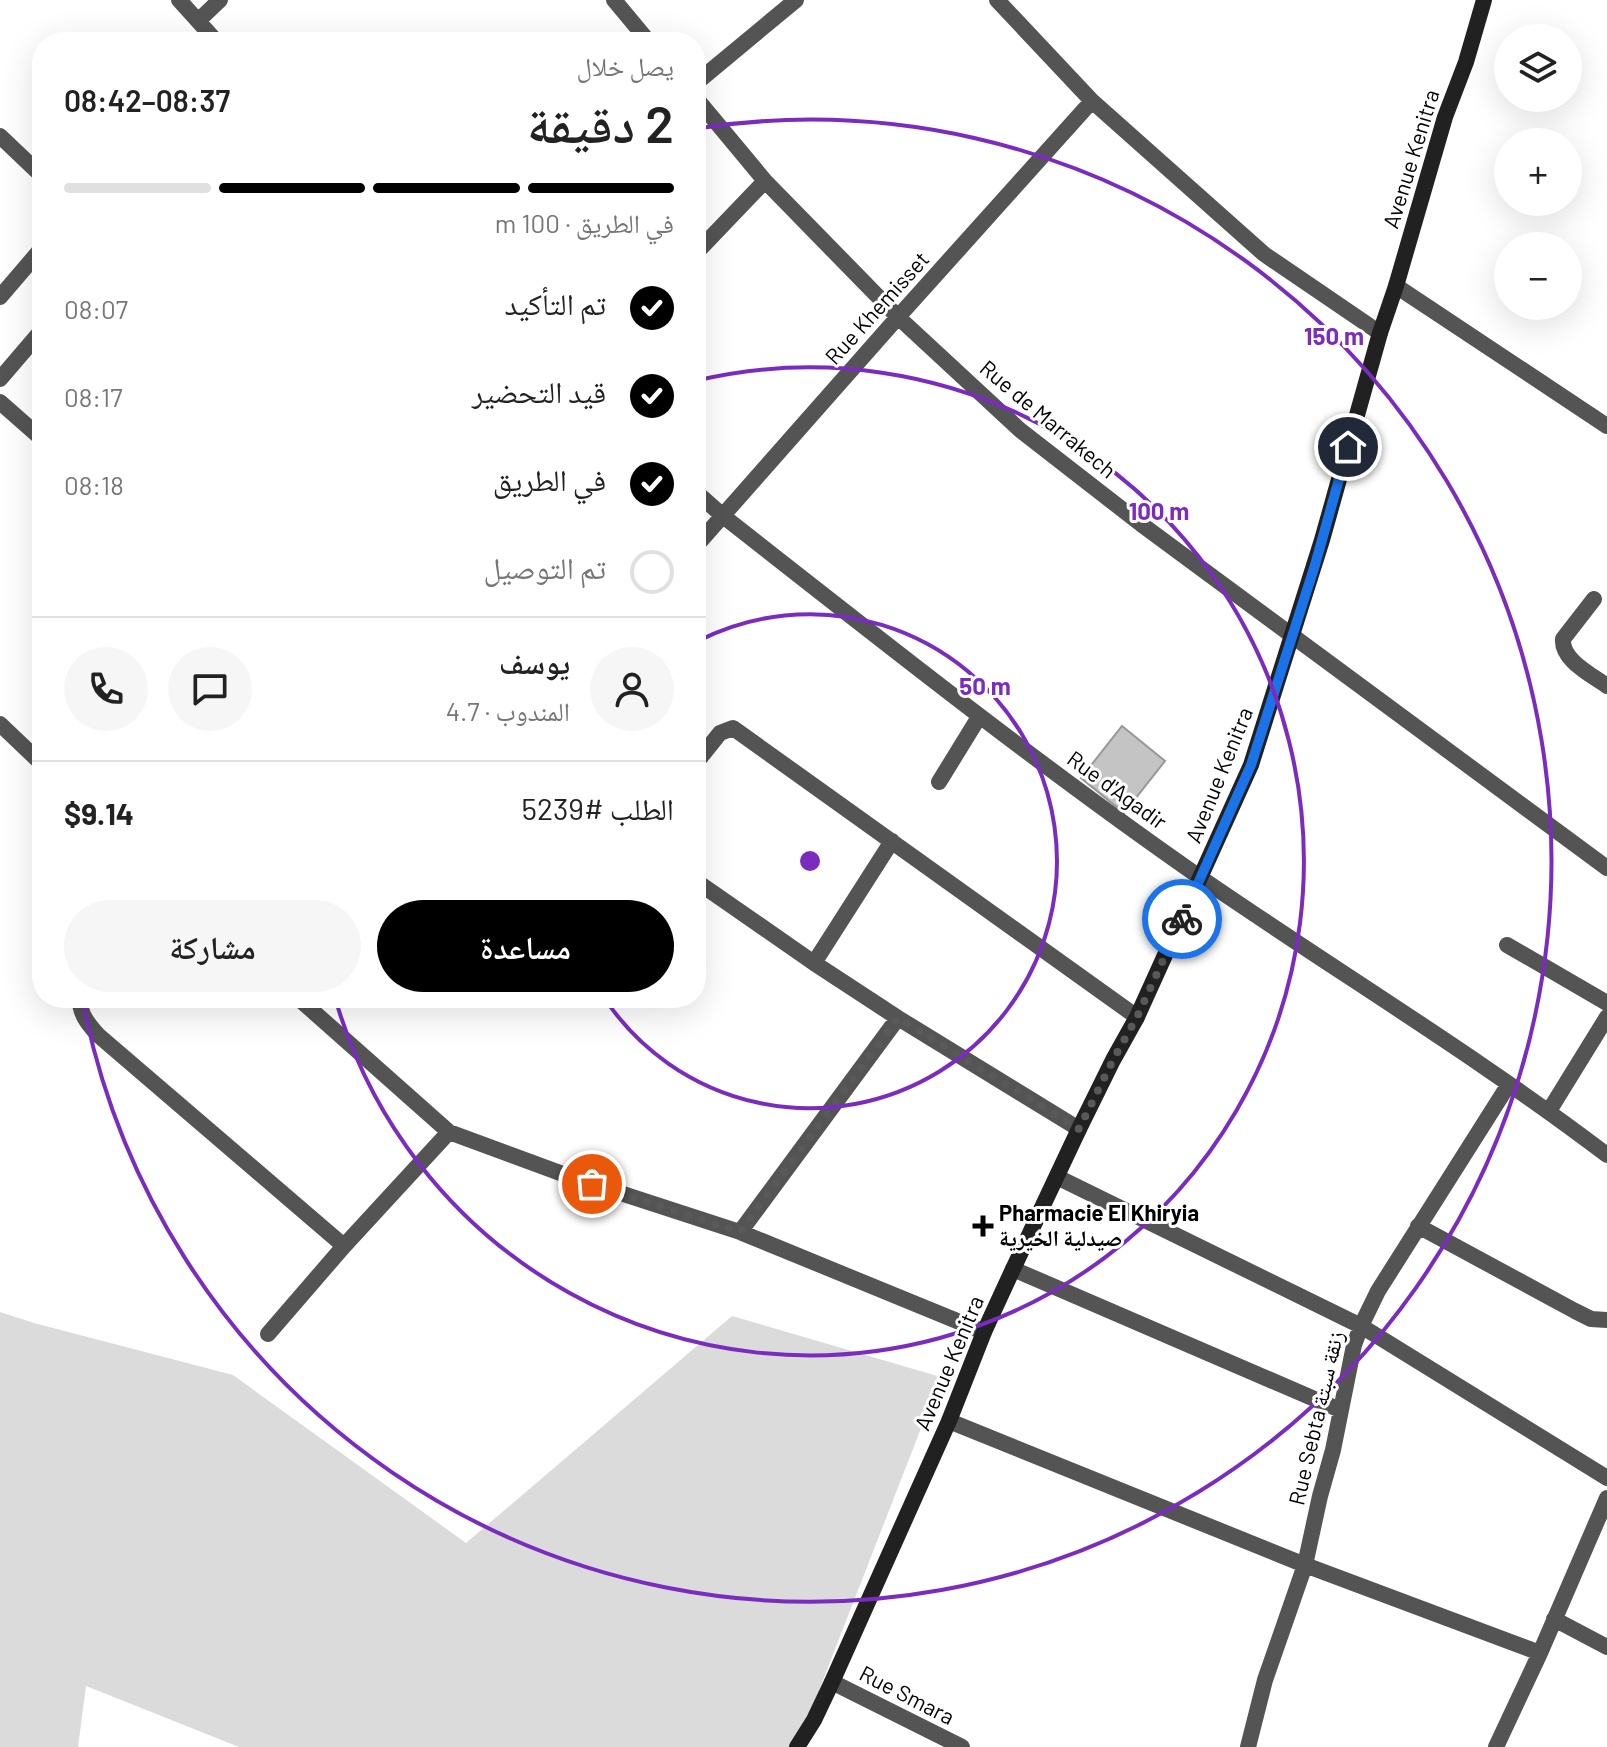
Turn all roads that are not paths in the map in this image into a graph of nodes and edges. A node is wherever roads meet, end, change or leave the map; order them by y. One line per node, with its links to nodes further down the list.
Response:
1 (179, 0): 7 (street)
2 (220, 0): 7 (street)
3 (614, 0): 9 (street)
4 (796, 0): 10 (street)
5 (997, 0): 11 (street)
6 (1484, 0): 18 (street, Avenue Kenitra)
7 (199, 20): 8 (street)
8 (209, 32)
9 (641, 32)
10 (706, 75)
11 (1092, 101): 20 (street, Rue Khemisset); 21 (street)
12 (706, 113): 15 (street, Rue de Marrakech)
13 (0, 136): 14 (street)
14 (32, 166)
15 (765, 181): 16 (street); 20 (street, Rue de Marrakech)
16 (706, 243)
17 (32, 260): 19 (street)
18 (1396, 286): 21 (street, Avenue Kenitra); 25 (street)
19 (0, 297)
20 (898, 317): 28 (street, Rue Khemisset); 31 (street, Rue de Marrakech)
21 (1380, 333): 31 (street, Avenue Kenitra)
22 (32, 342): 23 (street)
23 (0, 379)
24 (0, 402): 26 (street)
25 (1607, 426)
26 (32, 430)
27 (706, 501): 28 (street, Rue d'Agadir)
28 (723, 516): 29 (street, Rue Khemisset); 33 (street, Rue d'Agadir)
29 (706, 535)
30 (1594, 599): 32 (street)
31 (1292, 637): 39 (street, Rue de Marrakech); 40 (street, Avenue Kenitra)
32 (1607, 686)
33 (979, 717): 37 (street); 40 (street, Rue d'Agadir)
34 (0, 724): 36 (street)
35 (706, 750): 38 (street)
36 (32, 754)
37 (939, 782)
38 (892, 841): 43 (street); 47 (street)
39 (1607, 868)
40 (1201, 878): 47 (street, Avenue Kenitra); 50 (street, Rue d'Agadir)
41 (706, 888): 43 (street)
42 (1507, 945): 44 (street)
43 (814, 963): 49 (street)
44 (1607, 1003)
45 (79, 1008): 58 (street)
46 (309, 1008): 53 (street)
47 (1137, 1017): 52 (street, Avenue Kenitra)
48 (1607, 1017): 51 (street)
49 (898, 1018): 52 (street); 57 (street)
50 (1509, 1084): 51 (street, Rue d'Agadir); 56 (street, Rue Sebta زنقة سبتة)
51 (1549, 1111): 54 (street, Rue d'Agadir)
52 (1079, 1129): 55 (street, Avenue Kenitra)
53 (449, 1132): 57 (street); 58 (street)
54 (1607, 1155)
55 (1057, 1177): 59 (street, Avenue Kenitra); 61 (street)
56 (1418, 1226): 60 (street); 61 (street, Rue Sebta زنقة سبتة)
57 (740, 1232): 62 (street)
58 (344, 1246): 63 (street)
59 (1013, 1269): 62 (street, Avenue Kenitra); 64 (street)
60 (1607, 1320)
61 (1361, 1326): 64 (street, Rue Sebta زنقة سبتة); 66 (street)
62 (984, 1332): 65 (street, Avenue Kenitra)
63 (268, 1334)
64 (1340, 1410): 68 (street, Rue Sebta زنقة سبتة)
65 (949, 1421): 68 (street); 72 (street, Avenue Kenitra)
66 (1607, 1478)
67 (1607, 1498): 69 (street)
68 (1305, 1565): 71 (street); 75 (street, Rue Sebta زنقة سبتة)
69 (1554, 1619): 70 (street); 71 (street)
70 (1607, 1647)
71 (1540, 1653): 76 (street)
72 (832, 1682): 73 (street, Avenue Kenitra); 74 (street, Rue Smara)
73 (797, 1747)
74 (962, 1747)
75 (1248, 1747)
76 (1496, 1747)

